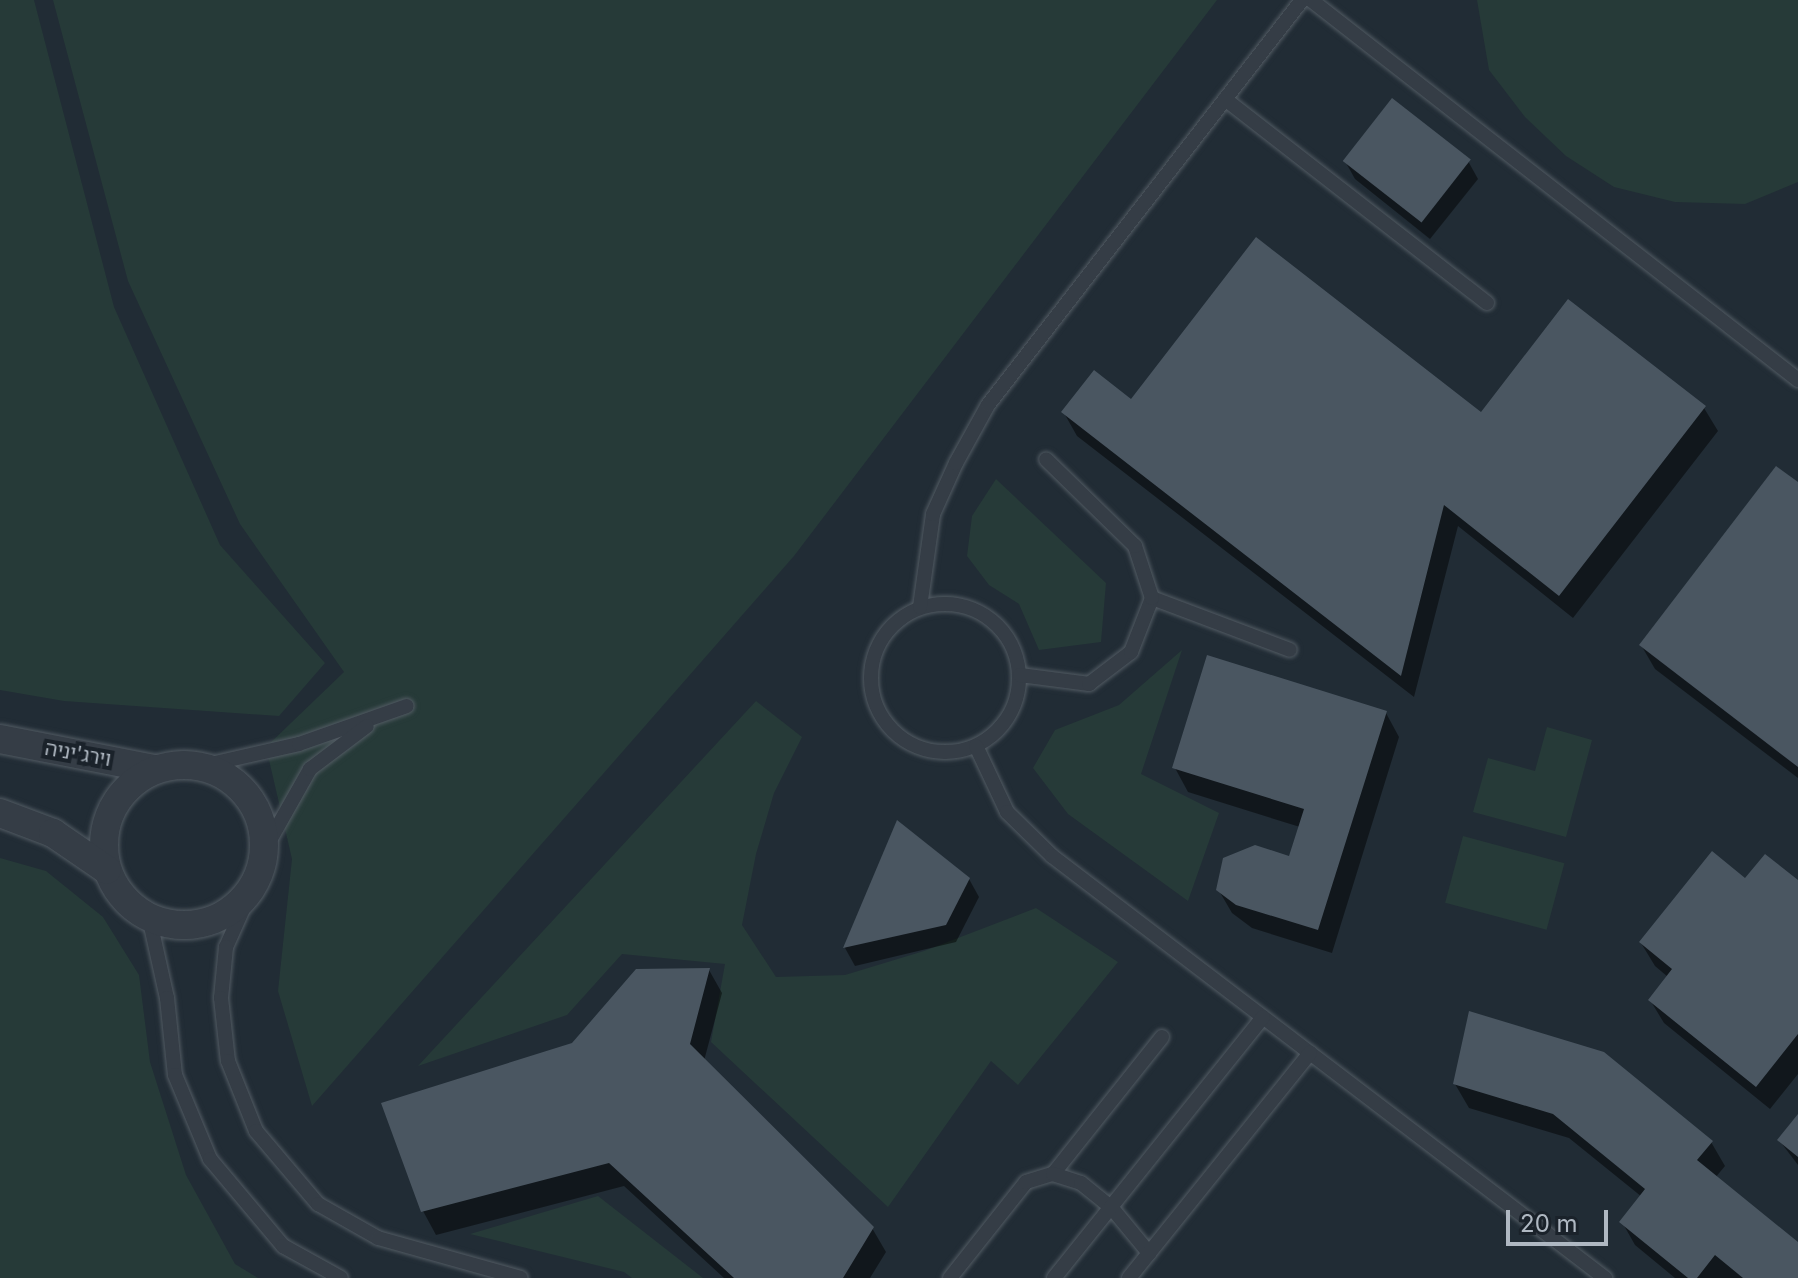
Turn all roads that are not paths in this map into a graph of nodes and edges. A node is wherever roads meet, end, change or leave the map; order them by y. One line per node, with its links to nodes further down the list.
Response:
1 (1302, 0): 3 (lane)
2 (1311, 0): 5 (lane)
3 (1225, 99): 4 (lane); 8 (lane)
4 (1487, 303)
5 (1798, 380)
6 (1046, 459): 7 (lane)
7 (1152, 598): 9 (lane); 10 (lane)
8 (920, 607): 10 (lane); 14 (lane)
9 (1290, 650)
10 (1020, 675): 14 (lane)
11 (407, 706): 12 (lane)
12 (377, 718): 15 (lane); 18 (lane)
13 (0, 739): 16 (street, וירג'יניה)
14 (976, 746): 22 (lane)
15 (202, 766): 16 (street); 18 (street)
16 (155, 769): 19 (street)
17 (0, 813): 19 (street)
18 (265, 849): 20 (street)
19 (107, 870): 21 (street)
20 (252, 889): 21 (street); 29 (lane)
21 (149, 917): 28 (lane)
22 (1263, 1017): 24 (lane); 26 (lane)
23 (1162, 1037): 25 (lane)
24 (1310, 1053): 27 (lane); 33 (lane)
25 (1053, 1174): 26 (lane); 30 (lane)
26 (1111, 1207): 27 (lane); 31 (lane)
27 (1149, 1253): 32 (lane)
28 (341, 1278)
29 (521, 1278)
30 (950, 1278)
31 (1054, 1278)
32 (1129, 1278)
33 (1605, 1278)

